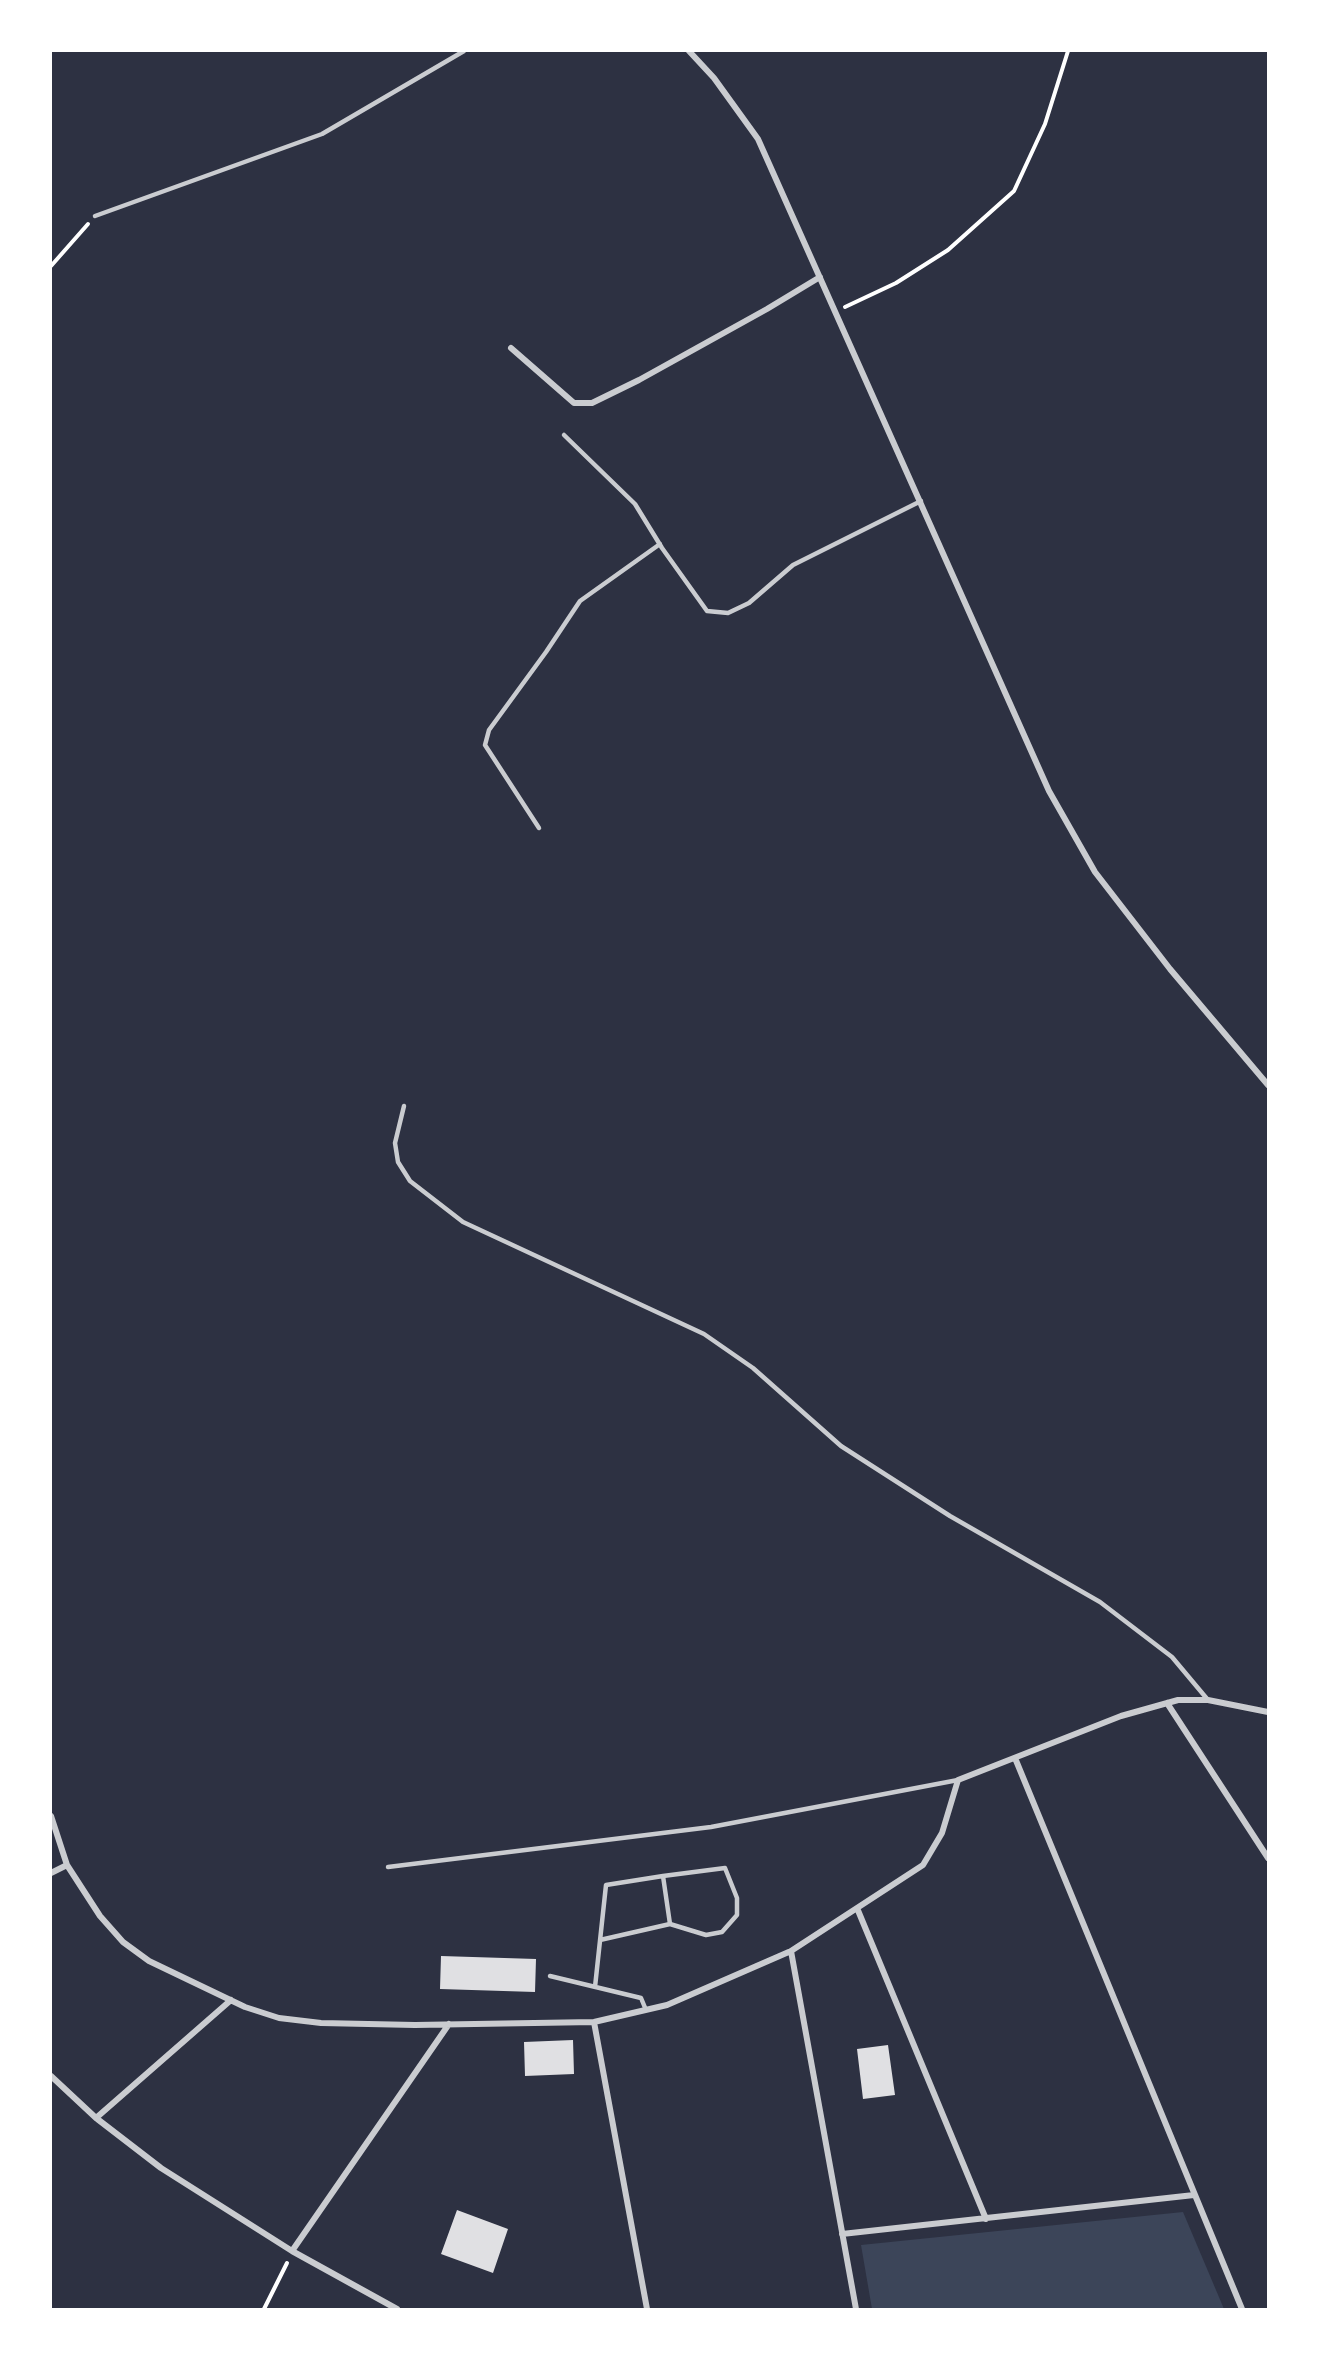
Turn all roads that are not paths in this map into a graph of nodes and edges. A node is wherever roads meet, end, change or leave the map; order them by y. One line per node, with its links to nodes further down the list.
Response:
1 (464, 51): 3 (lane)
2 (689, 51): 4 (street)
3 (94, 216)
4 (820, 277): 5 (street); 7 (street)
5 (511, 348)
6 (564, 435): 8 (lane)
7 (921, 501): 8 (lane); 10 (street)
8 (660, 544): 9 (lane)
9 (539, 828)
10 (1268, 1085)
11 (404, 1106): 12 (lane)
12 (1208, 1700): 13 (street); 14 (street)
13 (1167, 1703): 15 (street); 18 (street)
14 (1268, 1712)
15 (1015, 1758): 16 (street); 35 (street)
16 (957, 1780): 20 (lane); 23 (street)
17 (51, 1816): 19 (street)
18 (1268, 1858)
19 (67, 1865): 21 (street); 29 (street)
20 (388, 1866)
21 (51, 1873)
22 (663, 1876): 24 (lane); 24 (lane); 25 (lane)
23 (857, 1908): 26 (street); 36 (street)
24 (670, 1924): 25 (lane)
25 (600, 1940): 28 (lane)
26 (791, 1951): 30 (street); 37 (street)
27 (550, 1976): 28 (lane)
28 (595, 1987): 30 (lane)
29 (231, 2000): 32 (street); 34 (street)
30 (646, 2010): 31 (street)
31 (594, 2022): 32 (street); 40 (street)
32 (449, 2024): 38 (street)
33 (51, 2076): 34 (street)
34 (96, 2118): 38 (street)
35 (1194, 2195): 36 (street); 42 (street)
36 (986, 2219): 37 (street)
37 (842, 2235): 41 (street)
38 (292, 2251): 39 (street)
39 (397, 2309)
40 (646, 2309)
41 (856, 2309)
42 (1242, 2309)

